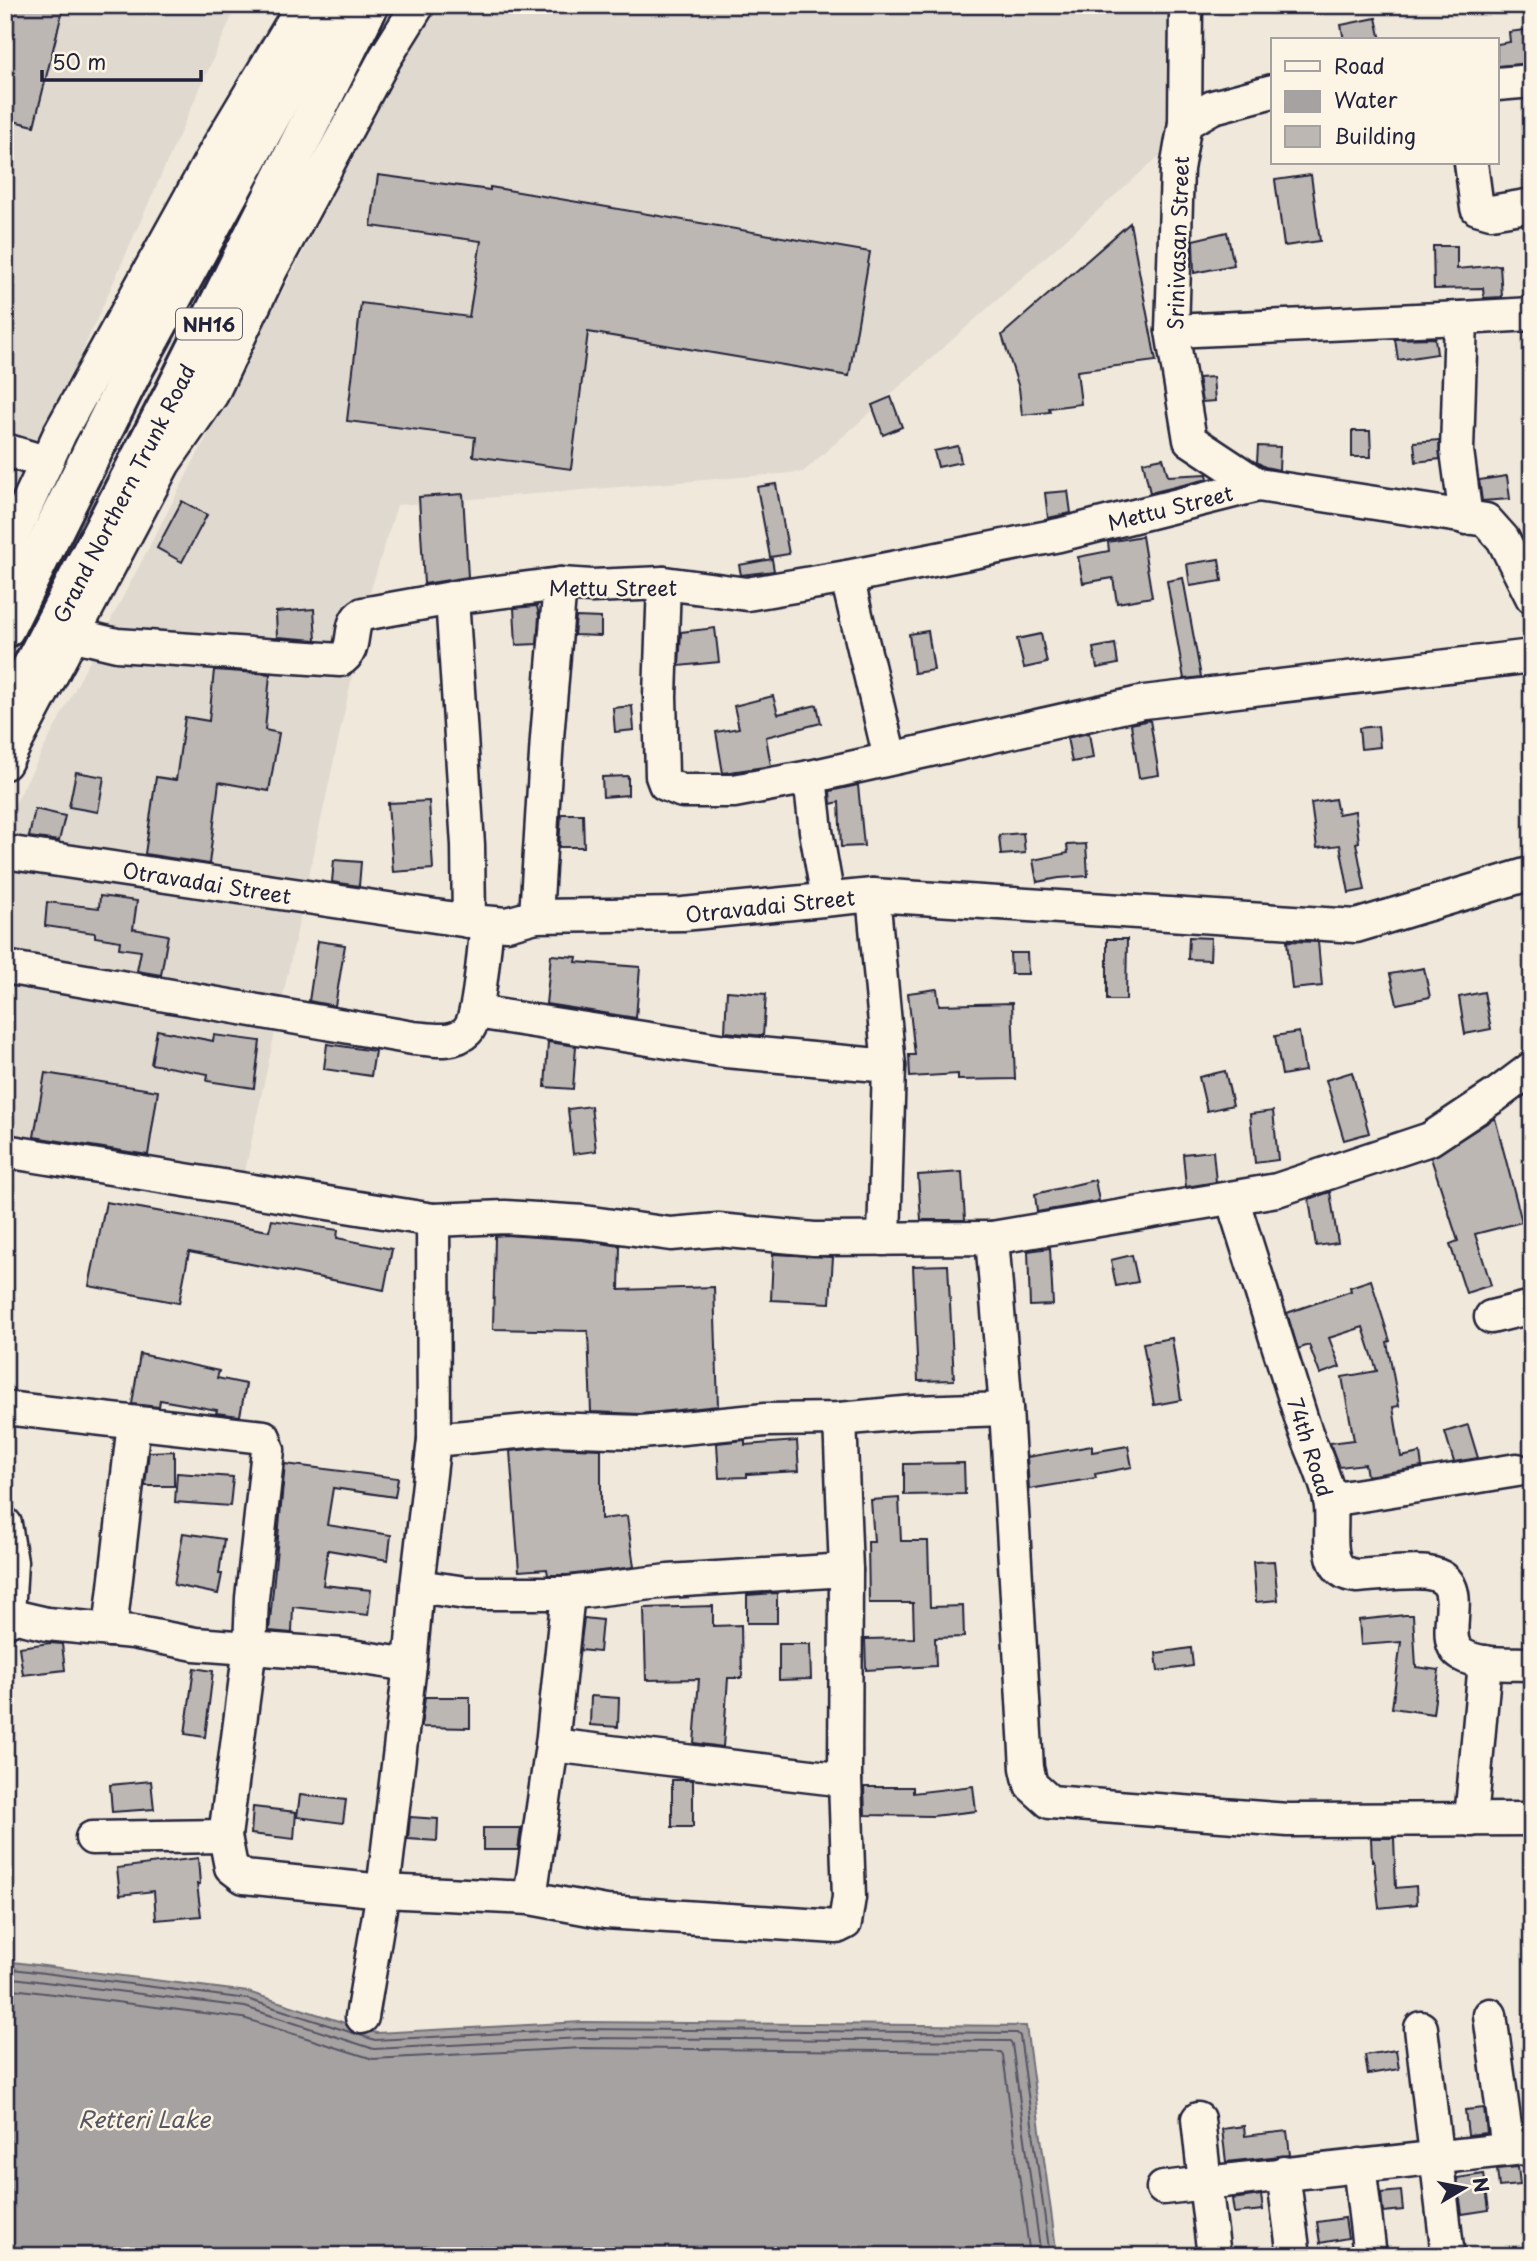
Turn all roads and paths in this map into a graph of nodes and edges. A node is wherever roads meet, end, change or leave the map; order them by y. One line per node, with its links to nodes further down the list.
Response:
1 (331, 5): 25 (highway, Grand Northern Trunk Road / NH16)
2 (369, 5): 26 (highway, Grand Northern Trunk Road / NH16)
3 (418, 5): 26 (street)
4 (1186, 5): 9 (street, Srinivasan Street)
5 (292, 10): 16 (street)
6 (1532, 81): 7 (street)
7 (1498, 84)
8 (1271, 92): 9 (street)
9 (1185, 123): 14 (street, Srinivasan Street)
10 (1471, 164): 11 (street)
11 (1532, 205)
12 (1532, 314): 13 (street)
13 (1461, 318): 14 (street); 18 (street)
14 (1172, 331): 17 (street, Srinivasan Street)
15 (5, 450): 16 (street)
16 (45, 462): 19 (street)
17 (1258, 485): 18 (street, Srinivasan Street); 20 (street, Mettu Street)
18 (1466, 518): 23 (street, Srinivasan Street)
19 (5, 552)
20 (847, 577): 21 (street, Mettu Street); 29 (street)
21 (664, 583): 22 (street, Mettu Street); 31 (street)
22 (560, 584): 24 (street, Mettu Street); 36 (street)
23 (1532, 597)
24 (452, 598): 26 (street, Mettu Street); 37 (street)
25 (5, 628)
26 (61, 638): 28 (highway, NH16); 30 (street)
27 (1532, 656): 29 (street)
28 (5, 719)
29 (890, 758): 31 (street)
30 (5, 764)
31 (810, 777): 35 (street)
32 (5, 852): 37 (street, Otravadai Street)
33 (1532, 873): 34 (street, Otravadai Street)
34 (873, 895): 35 (street, Otravadai Street); 40 (street)
35 (828, 899): 36 (street, Otravadai Street)
36 (536, 916): 37 (street, Otravadai Street)
37 (478, 922): 39 (street)
38 (5, 967): 39 (street)
39 (476, 1012): 40 (street)
40 (889, 1066): 46 (street)
41 (1532, 1068): 43 (street)
42 (5, 1151): 44 (street)
43 (1232, 1198): 45 (street); 55 (street, 74th Road)
44 (433, 1220): 46 (street); 53 (street)
45 (992, 1238): 46 (street); 50 (street)
46 (884, 1239)
47 (1532, 1307): 48 (street)
48 (1491, 1317)
49 (5, 1408): 52 (street)
50 (1006, 1409): 51 (street); 69 (street)
51 (840, 1419): 53 (street); 57 (street)
52 (134, 1423): 61 (street); 62 (street)
53 (435, 1440): 58 (street)
54 (1517, 1469): 55 (street)
55 (1331, 1500): 63 (street, 74th Road)
56 (5, 1524): 60 (street)
57 (846, 1570): 59 (street); 67 (street)
58 (417, 1586): 59 (street); 65 (street)
59 (568, 1593): 66 (street)
60 (7, 1619): 61 (street)
61 (110, 1630): 62 (street)
62 (250, 1647): 65 (street); 70 (street)
63 (1485, 1662): 64 (street, 74th Road); 69 (street)
64 (1532, 1664)
65 (410, 1665): 72 (street)
66 (552, 1745): 67 (street); 73 (street)
67 (845, 1780): 73 (street)
68 (1532, 1819): 69 (street)
69 (1471, 1820)
70 (225, 1836): 71 (street); 72 (street)
71 (92, 1838)
72 (383, 1891): 73 (street); 75 (street)
73 (530, 1898)
74 (1490, 2015): 78 (street)
75 (362, 2017)
76 (1421, 2028): 79 (street)
77 (1198, 2119): 82 (street)
78 (1520, 2148): 79 (street)
79 (1436, 2156): 80 (street); 87 (street)
80 (1359, 2165): 81 (street); 86 (street)
81 (1283, 2173): 82 (street); 85 (street)
82 (1205, 2183): 83 (street); 84 (street)
83 (1163, 2188)
84 (1214, 2256)
85 (1294, 2256)
86 (1370, 2256)
87 (1448, 2256)

